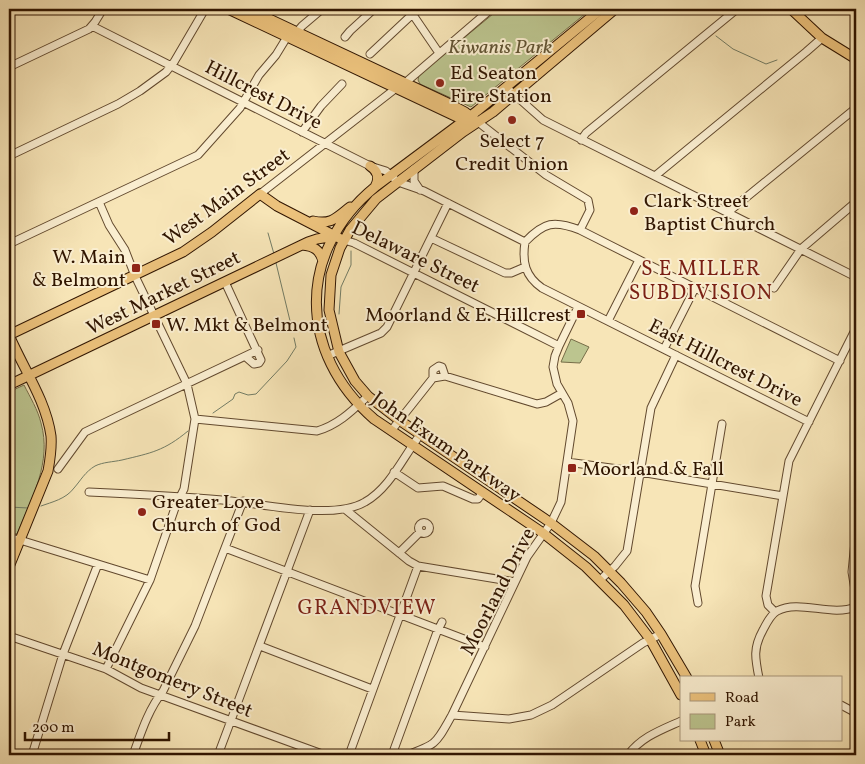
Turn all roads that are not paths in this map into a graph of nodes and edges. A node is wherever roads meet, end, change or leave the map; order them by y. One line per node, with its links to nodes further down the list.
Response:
1 (103, 9): 13 (street)
2 (205, 9): 21 (street)
3 (228, 9): 15 (main road)
4 (248, 9): 14 (main road)
5 (322, 9): 14 (street)
6 (374, 9): 16 (street)
7 (491, 9): 18 (street)
8 (601, 9): 25 (main road)
9 (615, 9): 27 (main road)
10 (737, 9): 33 (street)
11 (791, 9): 17 (main road)
12 (413, 10): 18 (street); 19 (street)
13 (92, 26): 21 (street, Hillcrest Drive); 22 (street)
14 (297, 32): 23 (main road)
15 (287, 37): 26 (main road); 28 (street)
16 (345, 37)
17 (822, 38): 20 (main road); 38 (street)
18 (439, 53): 23 (street)
19 (370, 54)
20 (856, 59)
21 (171, 66): 28 (street, Hillcrest Drive); 35 (street)
22 (9, 67)
23 (406, 83): 30 (main road)
24 (342, 84): 32 (street)
25 (506, 87): 27 (street); 30 (main road)
26 (395, 89): 30 (main road); 34 (street, West Main Street)
27 (513, 95): 31 (main road); 33 (street)
28 (243, 102): 32 (street, Hillcrest Drive); 44 (street)
29 (856, 108): 47 (street)
30 (468, 118): 31 (main road); 39 (main road)
31 (478, 122): 37 (main road); 50 (street)
32 (302, 132): 34 (street, Hillcrest Drive)
33 (581, 140): 38 (street)
34 (326, 144): 36 (street, Hillcrest Drive); 42 (street, West Main Street)
35 (9, 156)
36 (370, 166): 39 (street, Hillcrest Drive); 40 (main road)
37 (414, 169): 39 (main road); 41 (street)
38 (655, 176): 47 (street)
39 (395, 178): 40 (main road); 41 (street, Hillcrest Drive); 54 (main road, John Exum Parkway)
40 (375, 187): 43 (main road, John Exum Parkway)
41 (420, 190): 46 (street, Hillcrest Drive)
42 (260, 194): 48 (main road, Delaware Street); 63 (main road, West Main Street)
43 (360, 200): 48 (main road); 51 (main road, John Exum Parkway)
44 (99, 202): 56 (street); 63 (street)
45 (856, 202): 58 (street)
46 (448, 203): 53 (street); 55 (street, Hillcrest Drive)
47 (728, 213): 58 (street)
48 (301, 218): 49 (main road, Delaware Street)
49 (317, 226): 51 (main road, Delaware Street); 52 (main road)
50 (580, 230): 55 (street); 59 (street)
51 (335, 236): 52 (main road, West Market Street); 54 (main road, Delaware Street); 60 (main road, John Exum Parkway)
52 (317, 238): 57 (main road, West Market Street)
53 (431, 238): 61 (street); 62 (street)
54 (344, 240): 62 (street, Delaware Street); 77 (main road, John Exum Parkway)
55 (525, 242): 61 (street)
56 (9, 244)
57 (302, 245): 60 (main road); 65 (main road, West Market Street)
58 (801, 249): 64 (street); 67 (street)
59 (639, 260): 66 (street); 70 (street)
60 (323, 261): 79 (main road, John Exum Parkway)
61 (525, 267): 68 (street, East Hillcrest Drive)
62 (414, 273): 74 (street, Delaware Street); 77 (street)
63 (135, 276): 69 (street); 72 (main road, West Main Street)
64 (856, 277)
65 (225, 282): 69 (main road, West Market Street); 76 (street)
66 (695, 288): 75 (street); 81 (street)
67 (774, 288)
68 (578, 307): 70 (street, East Hillcrest Drive); 74 (street, Moorland Drive)
69 (155, 315): 82 (main road, West Market Street); 85 (street)
70 (608, 321): 75 (street, East Hillcrest Drive)
71 (856, 328): 73 (street)
72 (9, 335): 82 (main road)
73 (854, 340): 81 (street)
74 (559, 346): 87 (street, Moorland Drive)
75 (664, 349): 78 (street, East Hillcrest Drive)
76 (258, 350): 80 (street); 80 (street)
77 (339, 352): 79 (street); 88 (main road, John Exum Parkway)
78 (676, 355): 92 (street, East Hillcrest Drive); 100 (street)
79 (327, 356): 89 (main road, John Exum Parkway)
80 (246, 357): 85 (street)
81 (840, 361): 92 (street)
82 (28, 376): 86 (main road, West Market Street); 114 (main road)
83 (445, 376): 84 (street); 84 (street); 87 (street)
84 (433, 378): 91 (street)
85 (187, 384): 90 (street); 98 (street)
86 (9, 385)
87 (562, 393): 97 (street, Moorland Drive)
88 (368, 396): 89 (street); 91 (main road, John Exum Parkway)
89 (358, 406): 90 (street); 94 (main road, John Exum Parkway)
90 (196, 419): 104 (street)
91 (399, 420): 94 (street); 95 (main road, John Exum Parkway)
92 (809, 422): 105 (street)
93 (722, 424): 101 (street)
94 (391, 431): 96 (main road, John Exum Parkway)
95 (420, 435): 96 (street); 109 (main road, John Exum Parkway)
96 (412, 445): 99 (street); 103 (main road, John Exum Parkway)
97 (567, 462): 100 (street); 109 (street, Moorland Drive)
98 (58, 470)
99 (394, 472): 103 (street); 108 (street)
100 (640, 472): 101 (street); 121 (street)
101 (712, 485): 105 (street); 126 (street)
102 (89, 492): 104 (street)
103 (483, 492): 112 (main road, John Exum Parkway)
104 (180, 496): 106 (street); 122 (street)
105 (783, 496): 128 (street)
106 (244, 501): 107 (street); 115 (street)
107 (310, 510): 108 (street); 120 (street)
108 (346, 510): 116 (street)
109 (551, 523): 112 (street, Moorland Drive); 121 (main road, John Exum Parkway)
110 (856, 531): 125 (street)
111 (420, 532): 116 (street)
112 (543, 533): 123 (main road, John Exum Parkway); 124 (street, Moorland Drive)
113 (9, 538): 114 (street)
114 (20, 540): 117 (street); 119 (main road)
115 (225, 548): 120 (street); 142 (street)
116 (399, 553): 118 (street)
117 (98, 564): 122 (street); 136 (street)
118 (418, 566): 124 (street); 129 (street)
119 (9, 567)
120 (287, 571): 129 (street); 134 (street)
121 (610, 572): 123 (street); 131 (main road, John Exum Parkway)
122 (150, 580): 137 (street)
123 (600, 580): 133 (main road, John Exum Parkway)
124 (515, 582): 135 (street, Moorland Drive)
125 (856, 596)
126 (698, 603)
127 (856, 606): 128 (street)
128 (775, 612): 139 (street)
129 (401, 614): 130 (street); 140 (street)
130 (441, 626): 135 (street); 155 (street)
131 (661, 634): 133 (street); 138 (main road, John Exum Parkway)
132 (9, 636): 136 (street, Montgomery Street)
133 (650, 639): 141 (main road, John Exum Parkway); 145 (street)
134 (260, 646): 140 (street); 146 (street)
135 (485, 647): 145 (street, Moorland Drive)
136 (64, 654): 137 (street, Montgomery Street); 150 (street)
137 (106, 669): 142 (street, Montgomery Street)
138 (687, 676)
139 (759, 676)
140 (372, 689): 154 (street)
141 (680, 693)
142 (160, 695): 146 (street, Montgomery Street); 151 (street)
143 (842, 706): 144 (street)
144 (856, 713)
145 (452, 715): 156 (street, Moorland Drive)
146 (232, 720): 152 (street); 153 (street, Montgomery Street)
147 (680, 721): 157 (street)
148 (701, 742): 158 (main road)
149 (715, 742): 159 (main road)
150 (32, 755)
151 (133, 755)
152 (218, 755)
153 (324, 755)
154 (349, 755)
155 (392, 755)
156 (407, 755)
157 (628, 755)
158 (706, 755)
159 (720, 755)

